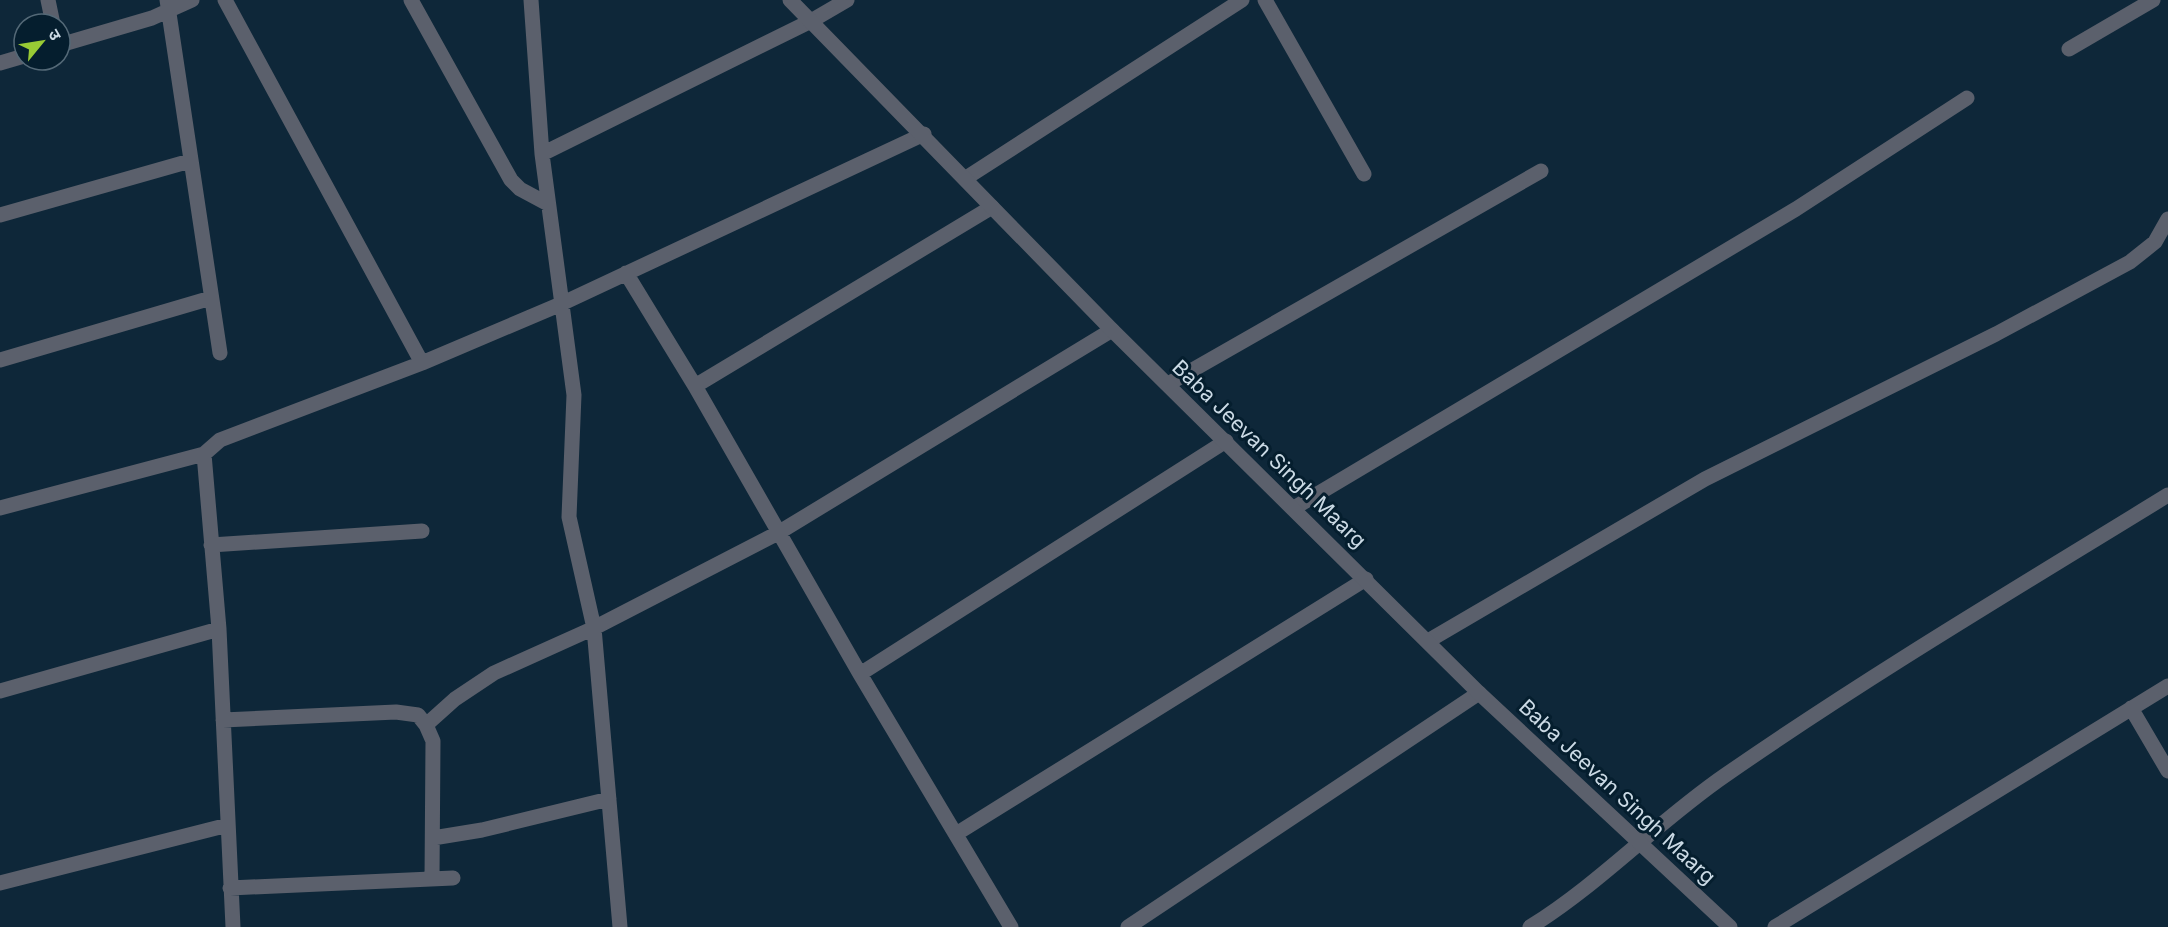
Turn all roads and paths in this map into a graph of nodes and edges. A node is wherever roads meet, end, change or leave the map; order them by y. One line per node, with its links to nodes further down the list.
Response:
1 (192, 0): 10 (street)
2 (225, 0): 31 (street)
3 (411, 0): 21 (street)
4 (531, 0): 16 (street)
5 (790, 0): 11 (street, Baba Jeevan Singh Maarg)
6 (847, 0): 11 (street)
7 (1242, 0): 20 (street)
8 (1265, 0): 19 (street)
9 (2153, 0): 13 (street)
10 (167, 6): 12 (street); 17 (street)
11 (811, 21): 15 (street, Baba Jeevan Singh Maarg); 16 (street)
12 (72, 41)
13 (2069, 49)
14 (1967, 98): 38 (street)
15 (924, 134): 20 (street, Baba Jeevan Singh Maarg); 25 (street)
16 (542, 154): 21 (street)
17 (190, 161): 23 (street); 26 (street)
18 (1541, 171): 32 (street)
19 (1364, 174)
20 (966, 178): 22 (street, Baba Jeevan Singh Maarg)
21 (548, 204): 27 (street)
22 (992, 207): 28 (street, Baba Jeevan Singh Maarg); 33 (street)
23 (0, 215)
24 (2168, 219): 45 (street)
25 (626, 273): 27 (street); 33 (street)
26 (211, 298): 29 (street); 30 (street)
27 (561, 304): 31 (street); 43 (street)
28 (1112, 330): 32 (street, Baba Jeevan Singh Maarg); 40 (street)
29 (220, 353)
30 (0, 360)
31 (422, 363): 35 (street)
32 (1168, 384): 34 (street, Baba Jeevan Singh Maarg)
33 (695, 386): 40 (street)
34 (1226, 441): 38 (street, Baba Jeevan Singh Maarg); 46 (street)
35 (204, 454): 37 (street); 41 (street)
36 (2168, 495): 58 (street)
37 (0, 508)
38 (1294, 508): 42 (street, Baba Jeevan Singh Maarg)
39 (422, 531): 41 (street)
40 (778, 533): 43 (street); 46 (street)
41 (211, 545): 44 (street)
42 (1366, 579): 45 (street, Baba Jeevan Singh Maarg); 56 (street)
43 (594, 628): 52 (street); 54 (street)
44 (219, 629): 48 (street); 51 (street)
45 (1428, 641): 49 (street, Baba Jeevan Singh Maarg)
46 (860, 674): 56 (street)
47 (2168, 686): 50 (street)
48 (0, 691)
49 (1479, 693): 58 (street, Baba Jeevan Singh Maarg); 66 (street)
50 (2131, 708): 53 (street); 69 (street)
51 (223, 720): 52 (street); 55 (street)
52 (426, 725): 57 (street)
53 (2168, 771)
54 (609, 799): 57 (street); 64 (street)
55 (228, 825): 61 (street); 62 (street)
56 (956, 834): 65 (street)
57 (433, 838): 60 (street)
58 (1640, 841): 67 (street); 68 (street, Baba Jeevan Singh Maarg)
59 (453, 878): 60 (street)
60 (432, 879): 62 (street)
61 (0, 883)
62 (230, 888): 63 (street)
63 (233, 927)
64 (621, 927)
65 (1011, 927)
66 (1128, 927)
67 (1530, 927)
68 (1730, 927)
69 (1775, 927)

